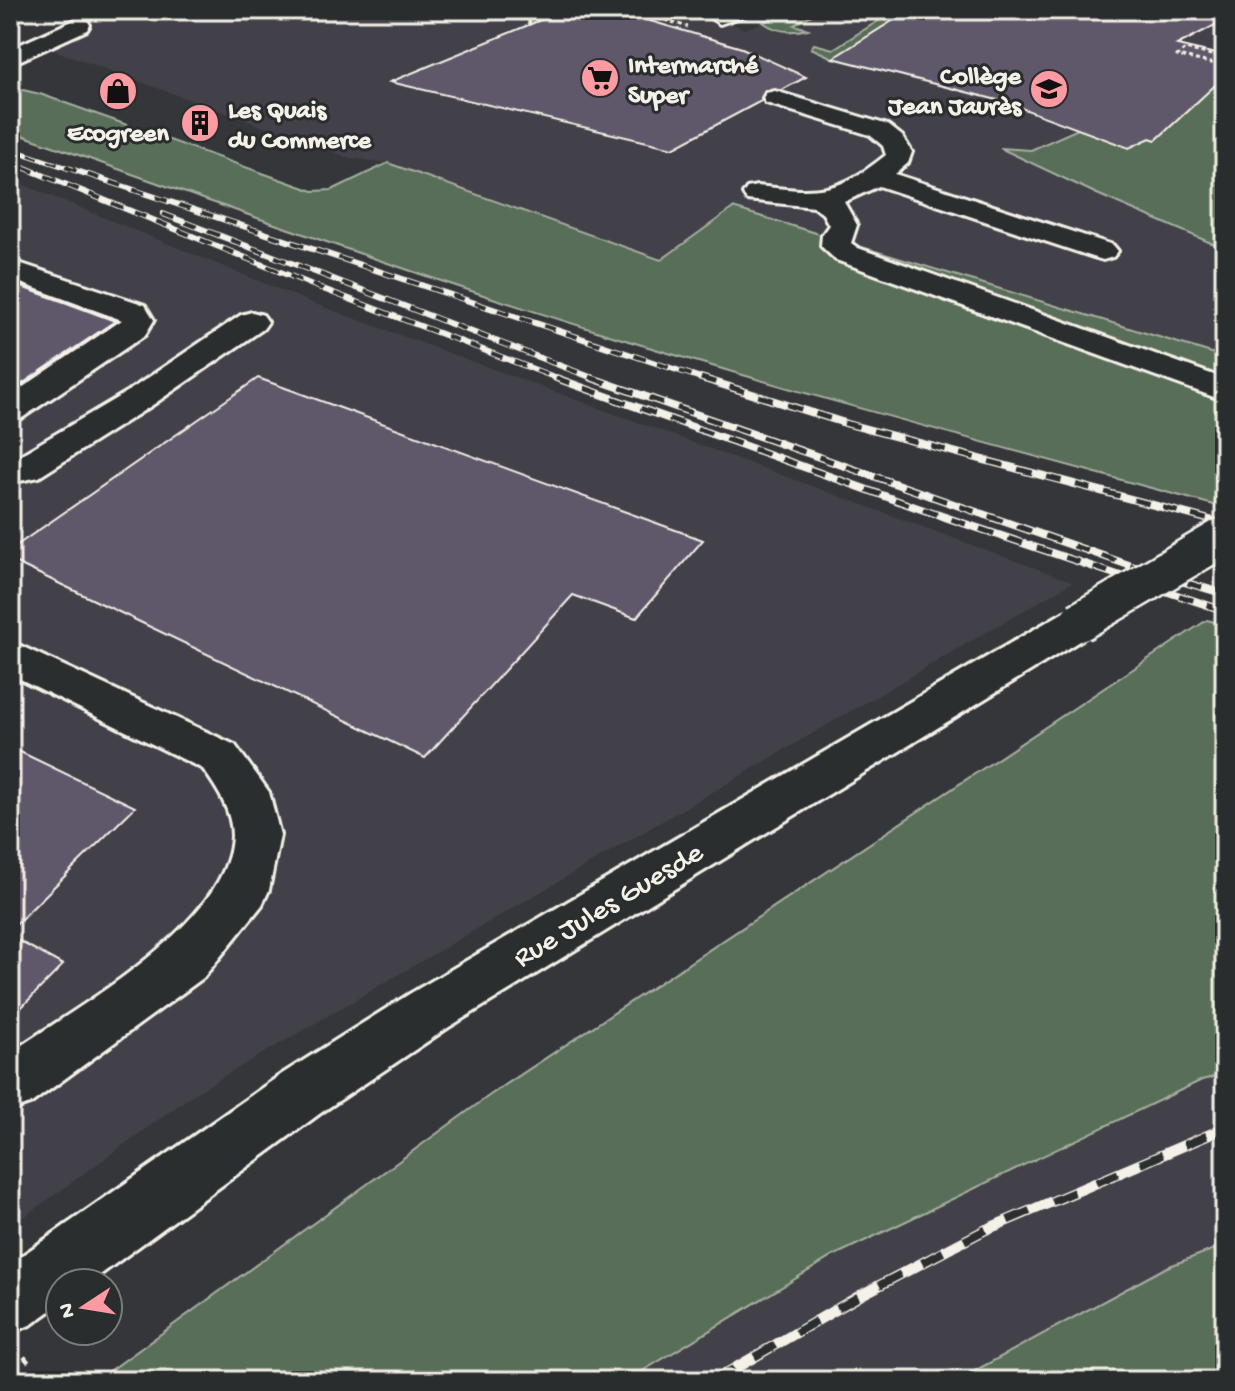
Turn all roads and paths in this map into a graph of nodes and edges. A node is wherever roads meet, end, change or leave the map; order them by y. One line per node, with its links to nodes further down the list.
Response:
1 (556, 10): 3 (path)
2 (41, 14): 4 (street)
3 (531, 24)
4 (10, 58)
5 (1225, 58): 6 (path)
6 (1225, 66)
7 (775, 98): 8 (street)
8 (875, 176): 10 (street); 11 (street)
9 (757, 194): 10 (street)
10 (824, 201): 14 (street)
11 (1103, 251)
12 (10, 269): 15 (street)
13 (252, 322): 16 (street)
14 (1225, 391)
15 (10, 411)
16 (10, 472)
17 (1225, 536): 20 (street, Rue Jules Guesde, bridge)
18 (10, 656): 19 (street)
19 (10, 1085)
20 (10, 1302)

